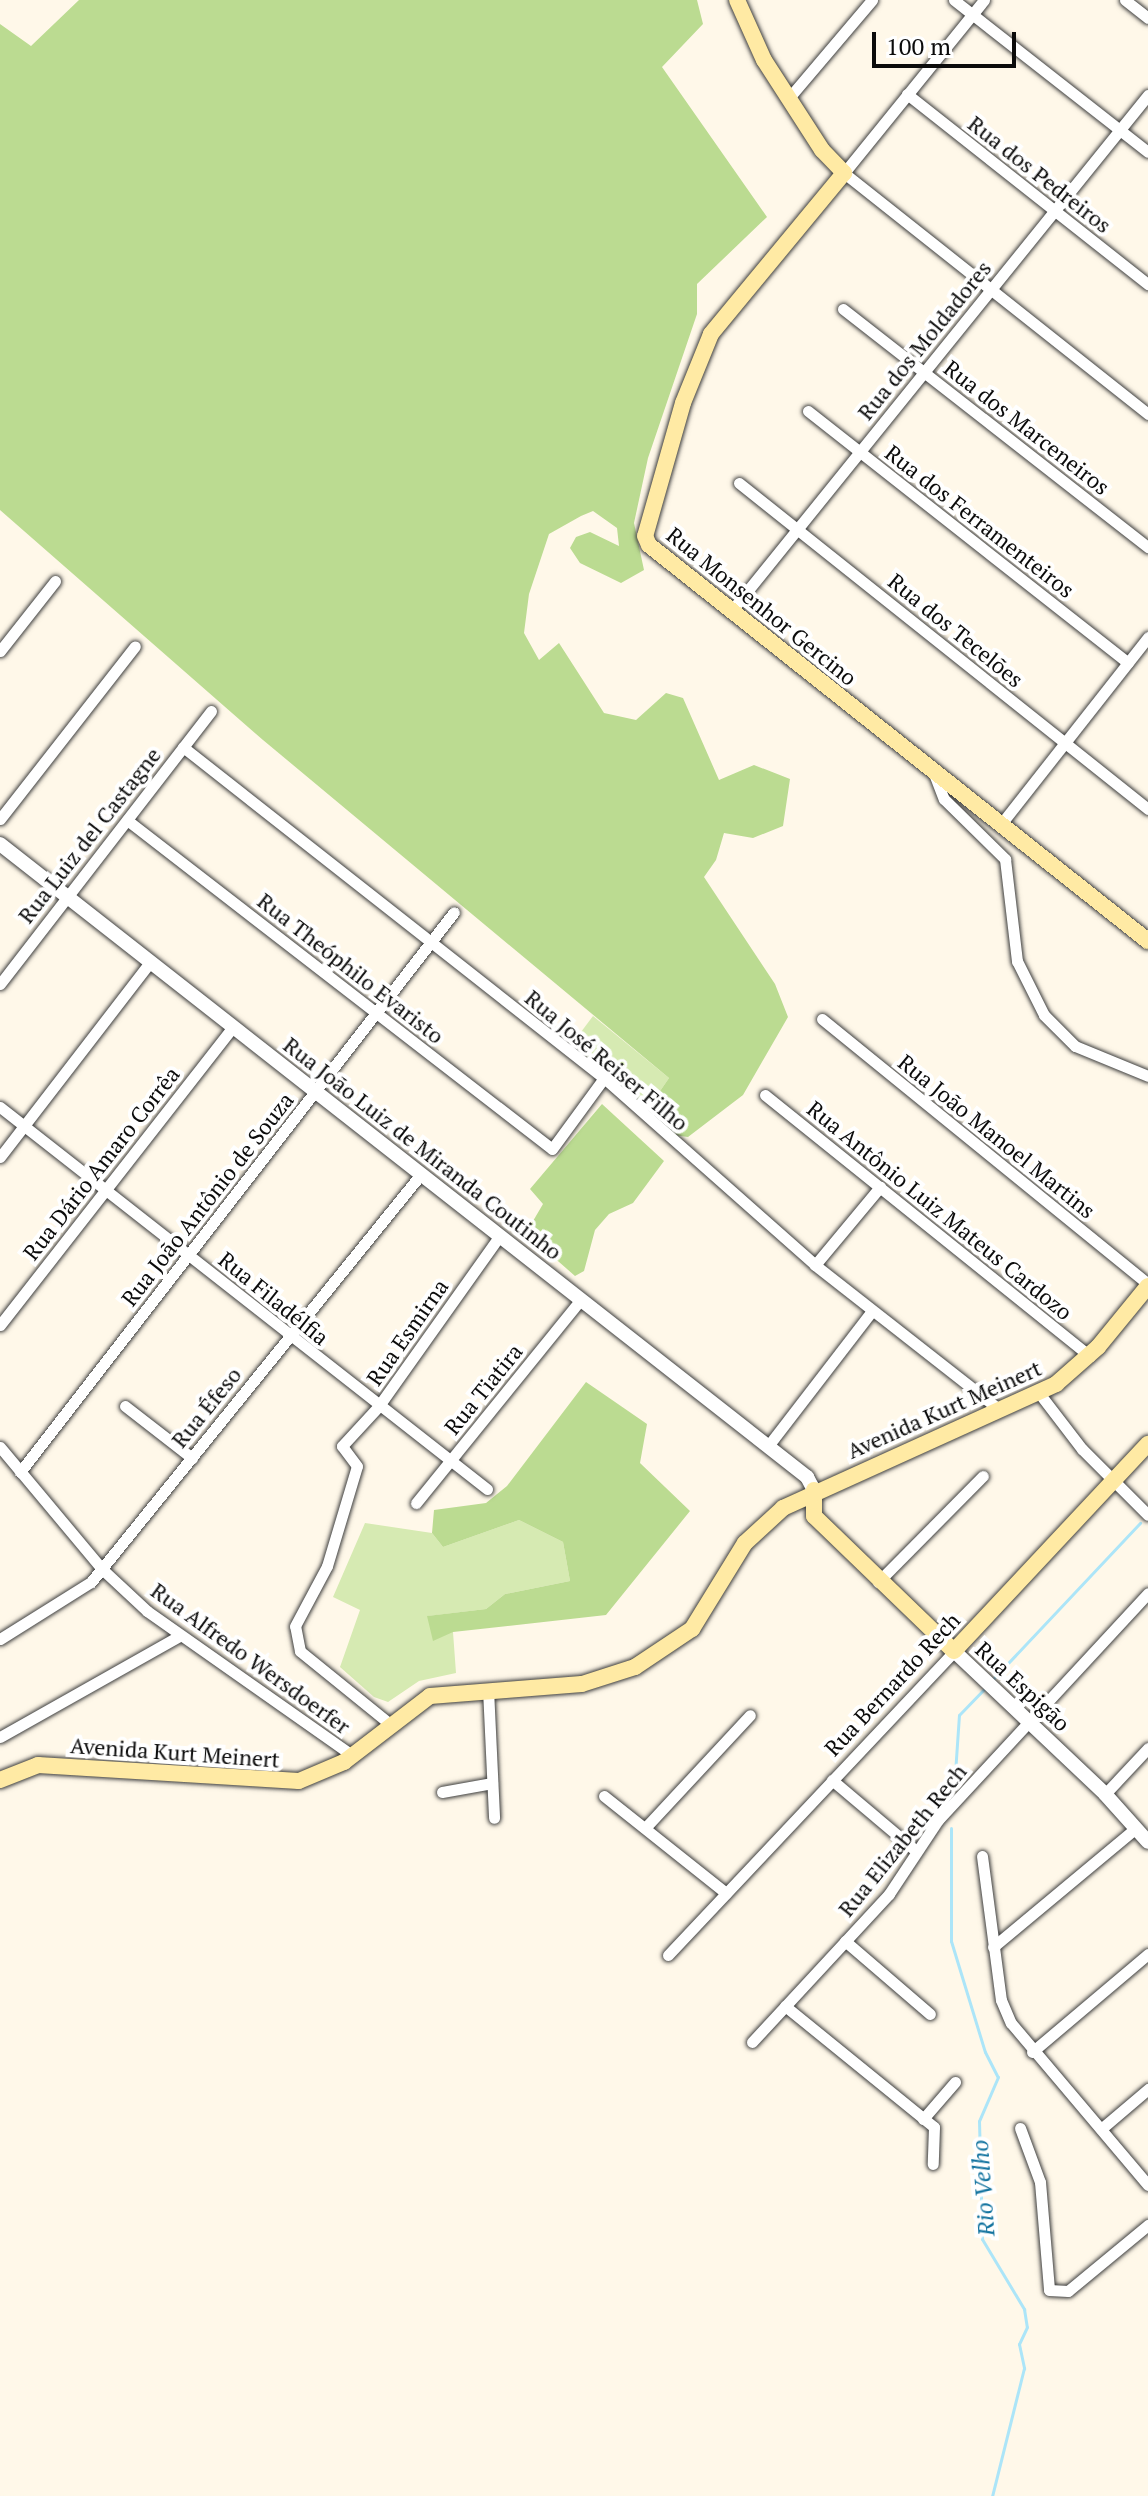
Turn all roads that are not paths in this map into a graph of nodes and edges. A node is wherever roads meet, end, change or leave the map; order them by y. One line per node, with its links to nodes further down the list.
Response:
1 (737, 0): 10 (main road)
2 (872, 0): 10 (street)
3 (954, 0): 6 (street)
4 (984, 0): 6 (street)
5 (1125, 0): 7 (street)
6 (972, 14): 8 (street); 11 (street)
7 (1148, 18)
8 (907, 94): 13 (street); 14 (street, Rua dos Pedreiros)
9 (1148, 95): 11 (street, Rua dos Moldadores)
10 (788, 99): 13 (main road)
11 (1120, 130): 12 (street); 14 (street, Rua dos Moldadores)
12 (1148, 152)
13 (844, 173): 16 (street); 26 (main road, Rua Monsenhor Gercino)
14 (1055, 211): 15 (street, Rua dos Pedreiros); 16 (street, Rua dos Moldadores)
15 (1148, 284)
16 (991, 290): 18 (street, Rua dos Moldadores); 20 (street)
17 (843, 309): 18 (street, Rua dos Marceneiros)
18 (924, 372): 21 (street, Rua dos Moldadores); 24 (street, Rua dos Marceneiros)
19 (808, 411): 21 (street, Rua dos Ferramenteiros)
20 (1148, 414)
21 (860, 452): 23 (street, Rua dos Moldadores); 30 (street, Rua dos Ferramenteiros)
22 (739, 483): 23 (street, Rua dos Tecelões)
23 (797, 529): 26 (street, Rua dos Moldadores); 32 (street, Rua dos Tecelões)
24 (1148, 547)
25 (55, 581): 29 (street)
26 (732, 610): 34 (main road, Rua Monsenhor Gercino)
27 (1148, 637): 30 (street)
28 (135, 646): 36 (street)
29 (0, 651)
30 (1128, 663): 32 (street)
31 (211, 711): 33 (street, Rua Luiz del Castagne)
32 (1065, 743): 35 (street, Rua dos Tecelões); 38 (street)
33 (183, 747): 37 (street, Rua Luiz del Castagne); 43 (street, Rua José Reiser Filho)
34 (932, 769): 38 (main road, Rua Monsenhor Gercino); 49 (street)
35 (1148, 809)
36 (0, 819)
37 (127, 820): 40 (street, Rua Luiz del Castagne); 46 (street, Rua Theóphilo Evaristo)
38 (1001, 824): 42 (main road, Rua Monsenhor Gercino)
39 (0, 844): 40 (street, Rua João Luiz de Miranda Coutinho)
40 (67, 897): 44 (street, Rua João Luiz de Miranda Coutinho); 45 (street, Rua Luiz del Castagne)
41 (454, 912): 43 (street, Rua João Antônio de Souza)
42 (1148, 941)
43 (431, 942): 46 (street, Rua João Antônio de Souza); 50 (street, Rua José Reiser Filho)
44 (150, 962): 48 (street, Rua João Luiz de Miranda Coutinho); 54 (street)
45 (0, 984)
46 (376, 1013): 50 (street, Rua Theóphilo Evaristo); 51 (street, Rua João Antônio de Souza)
47 (822, 1019): 62 (street, Rua João Manoel Martins)
48 (233, 1027): 51 (street, Rua João Luiz de Miranda Coutinho); 58 (street, Rua Dário Amaro Corrêa)
49 (1148, 1076)
50 (604, 1078): 61 (street, Rua José Reiser Filho)
51 (315, 1091): 56 (street, Rua João Luiz de Miranda Coutinho); 60 (street, Rua João Antônio de Souza)
52 (765, 1095): 57 (street, Rua Antônio Luiz Mateus Cardozo)
53 (0, 1107): 54 (street, Rua Filadélfia)
54 (24, 1126): 55 (street); 58 (street, Rua Filadélfia)
55 (0, 1157)
56 (421, 1174): 59 (street, Rua João Luiz de Miranda Coutinho); 66 (street, Rua Éfeso)
57 (880, 1187): 61 (street); 67 (street, Rua Antônio Luiz Mateus Cardozo)
58 (105, 1190): 60 (street, Rua Filadélfia); 65 (street, Rua Dário Amaro Corrêa)
59 (499, 1237): 63 (street, Rua João Luiz de Miranda Coutinho); 70 (street, Rua Esmirna)
60 (189, 1255): 66 (street, Rua Filadélfia); 77 (street, Rua João Antônio de Souza)
61 (815, 1265): 64 (street, Rua José Reiser Filho)
62 (1148, 1285): 67 (main road, Avenida Kurt Meinert)
63 (581, 1299): 73 (street, Rua João Luiz de Miranda Coutinho); 76 (street, Rua Tiatira)
64 (872, 1311): 71 (street, Rua José Reiser Filho); 73 (street)
65 (0, 1325)
66 (291, 1335): 70 (street, Rua Filadélfia); 75 (street, Rua Éfeso)
67 (1090, 1356): 68 (main road, Avenida Kurt Meinert)
68 (1039, 1393): 71 (main road, Avenida Kurt Meinert); 79 (street)
69 (125, 1406): 75 (street)
70 (378, 1407): 76 (street, Rua Filadélfia); 95 (street, Rua Esmirna)
71 (1000, 1410): 81 (main road, Avenida Kurt Meinert)
72 (1148, 1444): 79 (main road, Rua Bernardo Rech)
73 (768, 1446): 81 (street, Rua João Luiz de Miranda Coutinho)
74 (0, 1447): 77 (street, Rua Alfredo Wersdoerfer)
75 (192, 1458): 86 (street, Rua Éfeso)
76 (451, 1461): 80 (street, Rua Filadélfia); 82 (street, Rua Tiatira)
77 (20, 1472): 86 (street, Rua Alfredo Wersdoerfer)
78 (983, 1476): 87 (street)
79 (1113, 1482): 84 (street); 91 (main road, Rua Bernardo Rech)
80 (487, 1489)
81 (814, 1490): 83 (main road, Avenida Kurt Meinert); 85 (main road)
82 (416, 1503)
83 (776, 1513): 85 (main road); 92 (main road, Avenida Kurt Meinert)
84 (1148, 1515)
85 (814, 1516): 87 (main road, Rua Espigão)
86 (102, 1569): 89 (street, Rua Alfredo Wersdoerfer); 90 (street, Rua Éfeso)
87 (878, 1582): 91 (main road, Rua Espigão)
88 (1148, 1593): 94 (street, Rua Elizabeth Rech)
89 (179, 1636): 96 (street); 98 (street, Rua Alfredo Wersdoerfer)
90 (0, 1639)
91 (954, 1651): 94 (street, Rua Espigão); 100 (street, Rua Bernardo Rech)
92 (488, 1689): 95 (main road, Avenida Kurt Meinert); 101 (street)
93 (750, 1715): 106 (street)
94 (1029, 1721): 103 (street, Rua Espigão); 109 (street, Rua Elizabeth Rech)
95 (390, 1724): 98 (main road, Avenida Kurt Meinert)
96 (0, 1737)
97 (1148, 1748): 103 (street)
98 (353, 1756): 99 (main road, Avenida Kurt Meinert)
99 (2, 1775)
100 (832, 1780): 109 (street); 111 (street, Rua Bernardo Rech)
101 (492, 1783): 102 (street); 105 (street)
102 (442, 1792)
103 (1105, 1794): 107 (street, Rua Espigão)
104 (604, 1796): 106 (street)
105 (494, 1818)
106 (645, 1828): 111 (street)
107 (1136, 1828): 108 (street, Rua Espigão); 113 (street)
108 (1148, 1842)
109 (916, 1851): 112 (street, Rua Elizabeth Rech)
110 (982, 1856): 113 (street)
111 (726, 1893): 115 (street, Rua Bernardo Rech)
112 (845, 1941): 116 (street, Rua Elizabeth Rech); 117 (street)
113 (993, 1947): 119 (street)
114 (1148, 1954): 119 (street)
115 (668, 1955)
116 (785, 2006): 118 (street, Rua Elizabeth Rech); 122 (street)
117 (930, 2014)
118 (752, 2042)
119 (1032, 2052): 124 (street)
120 (955, 2082): 122 (street)
121 (1148, 2089): 124 (street)
122 (923, 2119): 125 (street)
123 (1020, 2128): 127 (street)
124 (1101, 2129): 126 (street)
125 (933, 2164)
126 (1148, 2185)
127 (1148, 2225)

